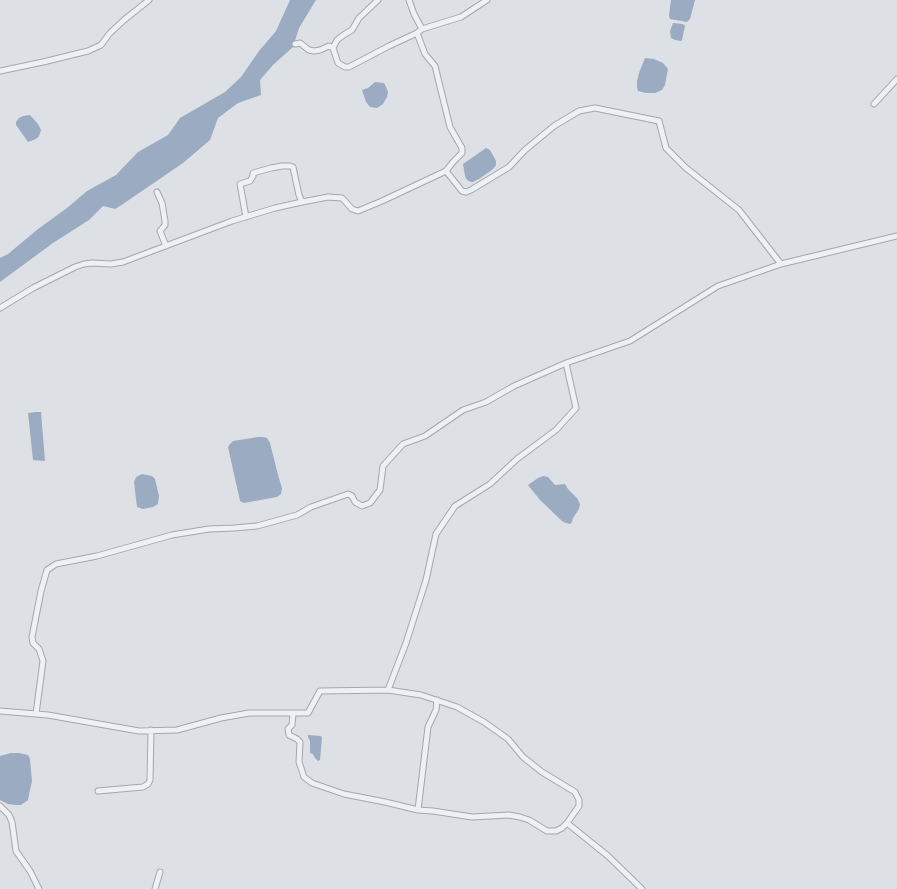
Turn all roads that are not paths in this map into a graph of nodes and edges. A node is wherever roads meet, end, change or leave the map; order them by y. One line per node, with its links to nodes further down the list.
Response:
1 (149, 0): 9 (street)
2 (378, 0): 8 (street)
3 (409, 0): 5 (street)
4 (487, 0): 5 (street)
5 (422, 29): 6 (street)
6 (417, 33): 8 (street); 12 (street)
7 (295, 44): 8 (street)
8 (333, 48)
9 (0, 71)
10 (897, 79): 11 (street)
11 (874, 104)
12 (446, 171): 14 (street); 18 (street)
13 (157, 192): 17 (street)
14 (302, 202): 15 (street); 15 (street)
15 (246, 217): 17 (street)
16 (897, 236): 18 (street)
17 (166, 246): 19 (street)
18 (781, 264): 20 (street)
19 (0, 308)
20 (566, 363): 21 (street); 24 (street)
21 (388, 690): 22 (street); 25 (street)
22 (438, 700): 29 (street); 30 (street)
23 (0, 711): 24 (street)
24 (36, 714): 26 (street)
25 (294, 714): 26 (street); 29 (street)
26 (151, 730): 27 (street)
27 (98, 791)
28 (0, 806): 32 (street)
29 (418, 810): 30 (street)
30 (567, 823): 34 (street)
31 (160, 872): 33 (street)
32 (39, 889)
33 (155, 889)
34 (642, 889)

